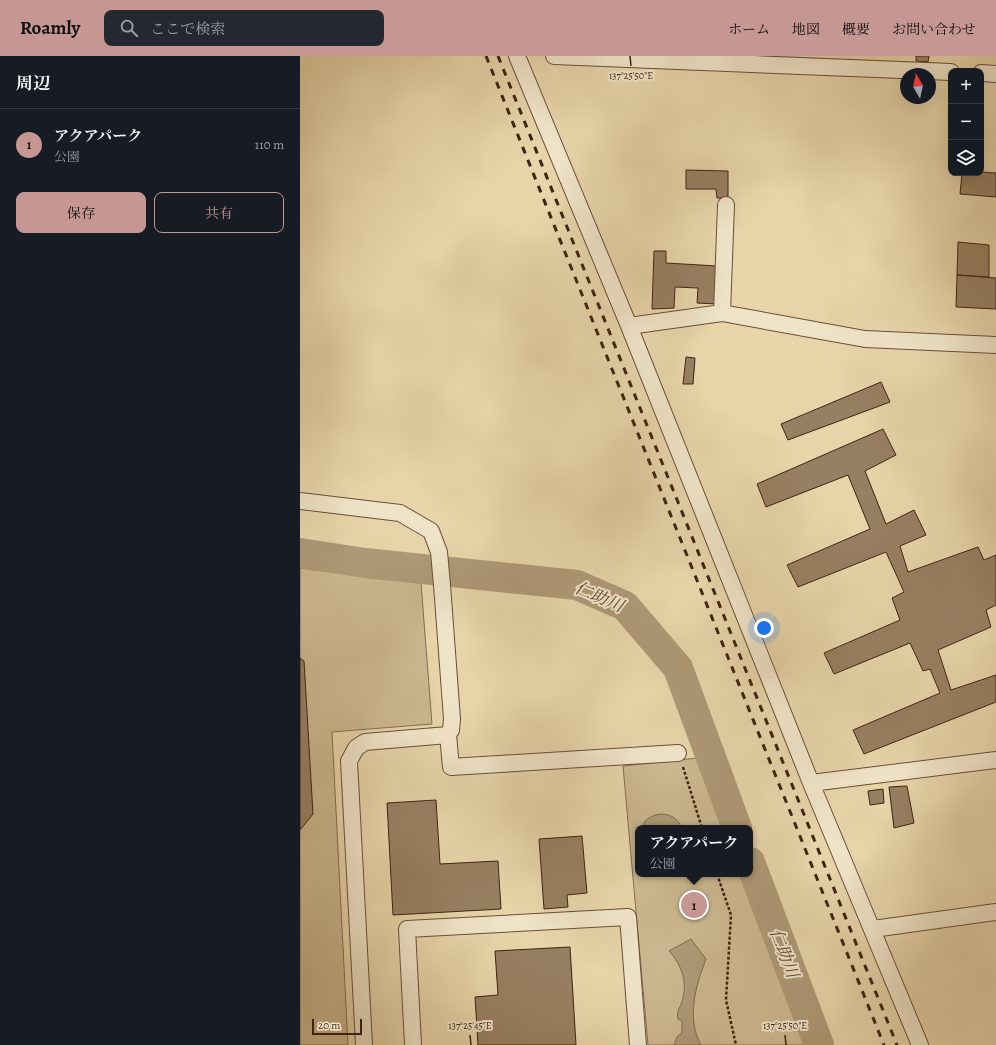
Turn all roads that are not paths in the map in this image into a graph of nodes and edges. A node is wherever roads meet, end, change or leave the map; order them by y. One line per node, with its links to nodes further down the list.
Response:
1 (517, 56): 9 (street)
2 (554, 56): 3 (street)
3 (762, 60): 4 (street)
4 (948, 72)
5 (984, 73): 6 (street)
6 (996, 74)
7 (726, 205): 8 (street)
8 (722, 313): 9 (street); 10 (street)
9 (630, 326): 15 (street)
10 (996, 345)
11 (300, 501): 12 (street)
12 (448, 735): 13 (street); 18 (street)
13 (678, 753)
14 (996, 760): 15 (street)
15 (810, 783): 17 (street)
16 (996, 912): 17 (street)
17 (873, 929): 21 (street)
18 (364, 1045)
19 (413, 1045): 20 (street)
20 (638, 1045)
21 (920, 1045)

